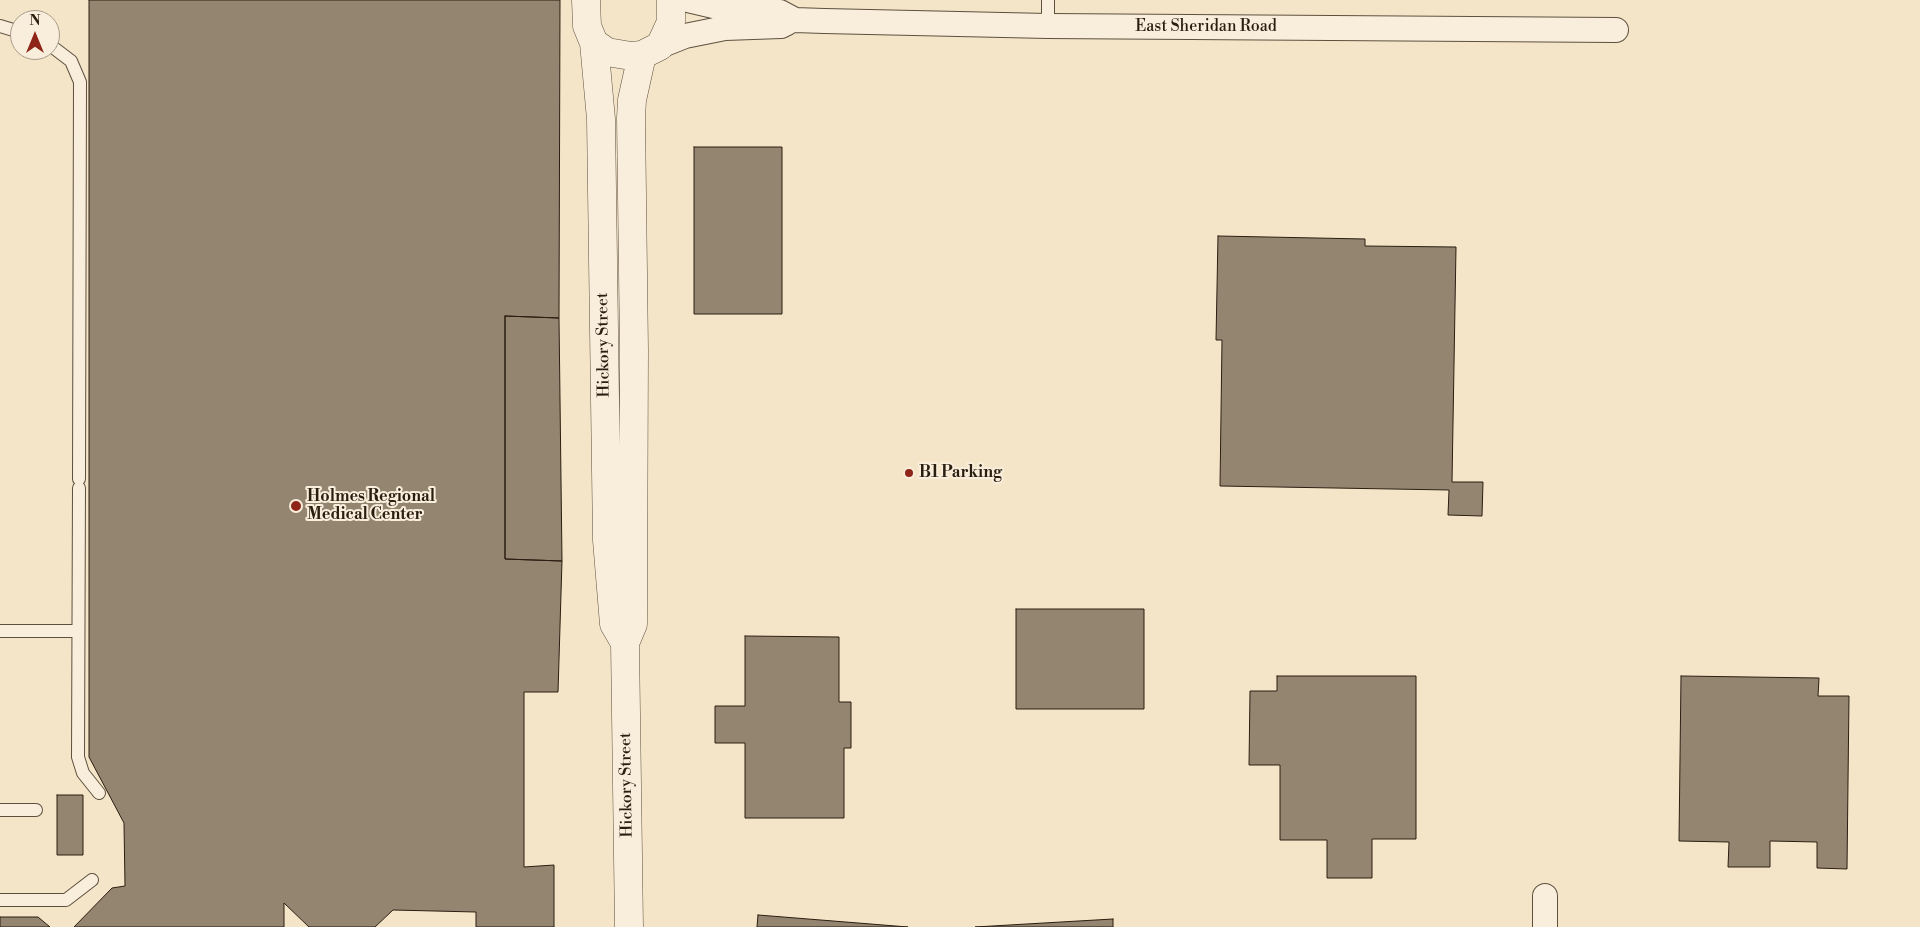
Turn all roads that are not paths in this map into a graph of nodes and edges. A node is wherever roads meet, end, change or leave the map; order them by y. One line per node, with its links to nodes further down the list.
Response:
1 (586, 0): 8 (street, Hickory Street)
2 (671, 0): 9 (street, Hickory Street)
3 (688, 0): 5 (street, East Sheridan Road)
4 (1048, 0): 6 (lane)
5 (795, 20): 6 (street, East Sheridan Road); 9 (street, East Sheridan Road)
6 (1048, 26): 7 (street, East Sheridan Road)
7 (1616, 30)
8 (594, 43): 9 (street); 11 (street, Hickory Street)
9 (651, 50): 12 (street, Hickory Street)
10 (60, 53): 16 (lane)
11 (603, 350): 12 (street); 14 (street, Hickory Street)
12 (634, 350): 13 (street, Hickory Street)
13 (634, 522): 14 (lane); 17 (street, Hickory Street)
14 (607, 540): 17 (street, Hickory Street)
15 (0, 631): 16 (lane)
16 (78, 631): 18 (lane)
17 (625, 643): 24 (street, Hickory Street)
18 (99, 793)
19 (0, 810): 20 (lane)
20 (36, 810)
21 (92, 880): 23 (lane)
22 (1545, 896): 25 (street)
23 (0, 900)
24 (629, 927)
25 (1545, 927)

